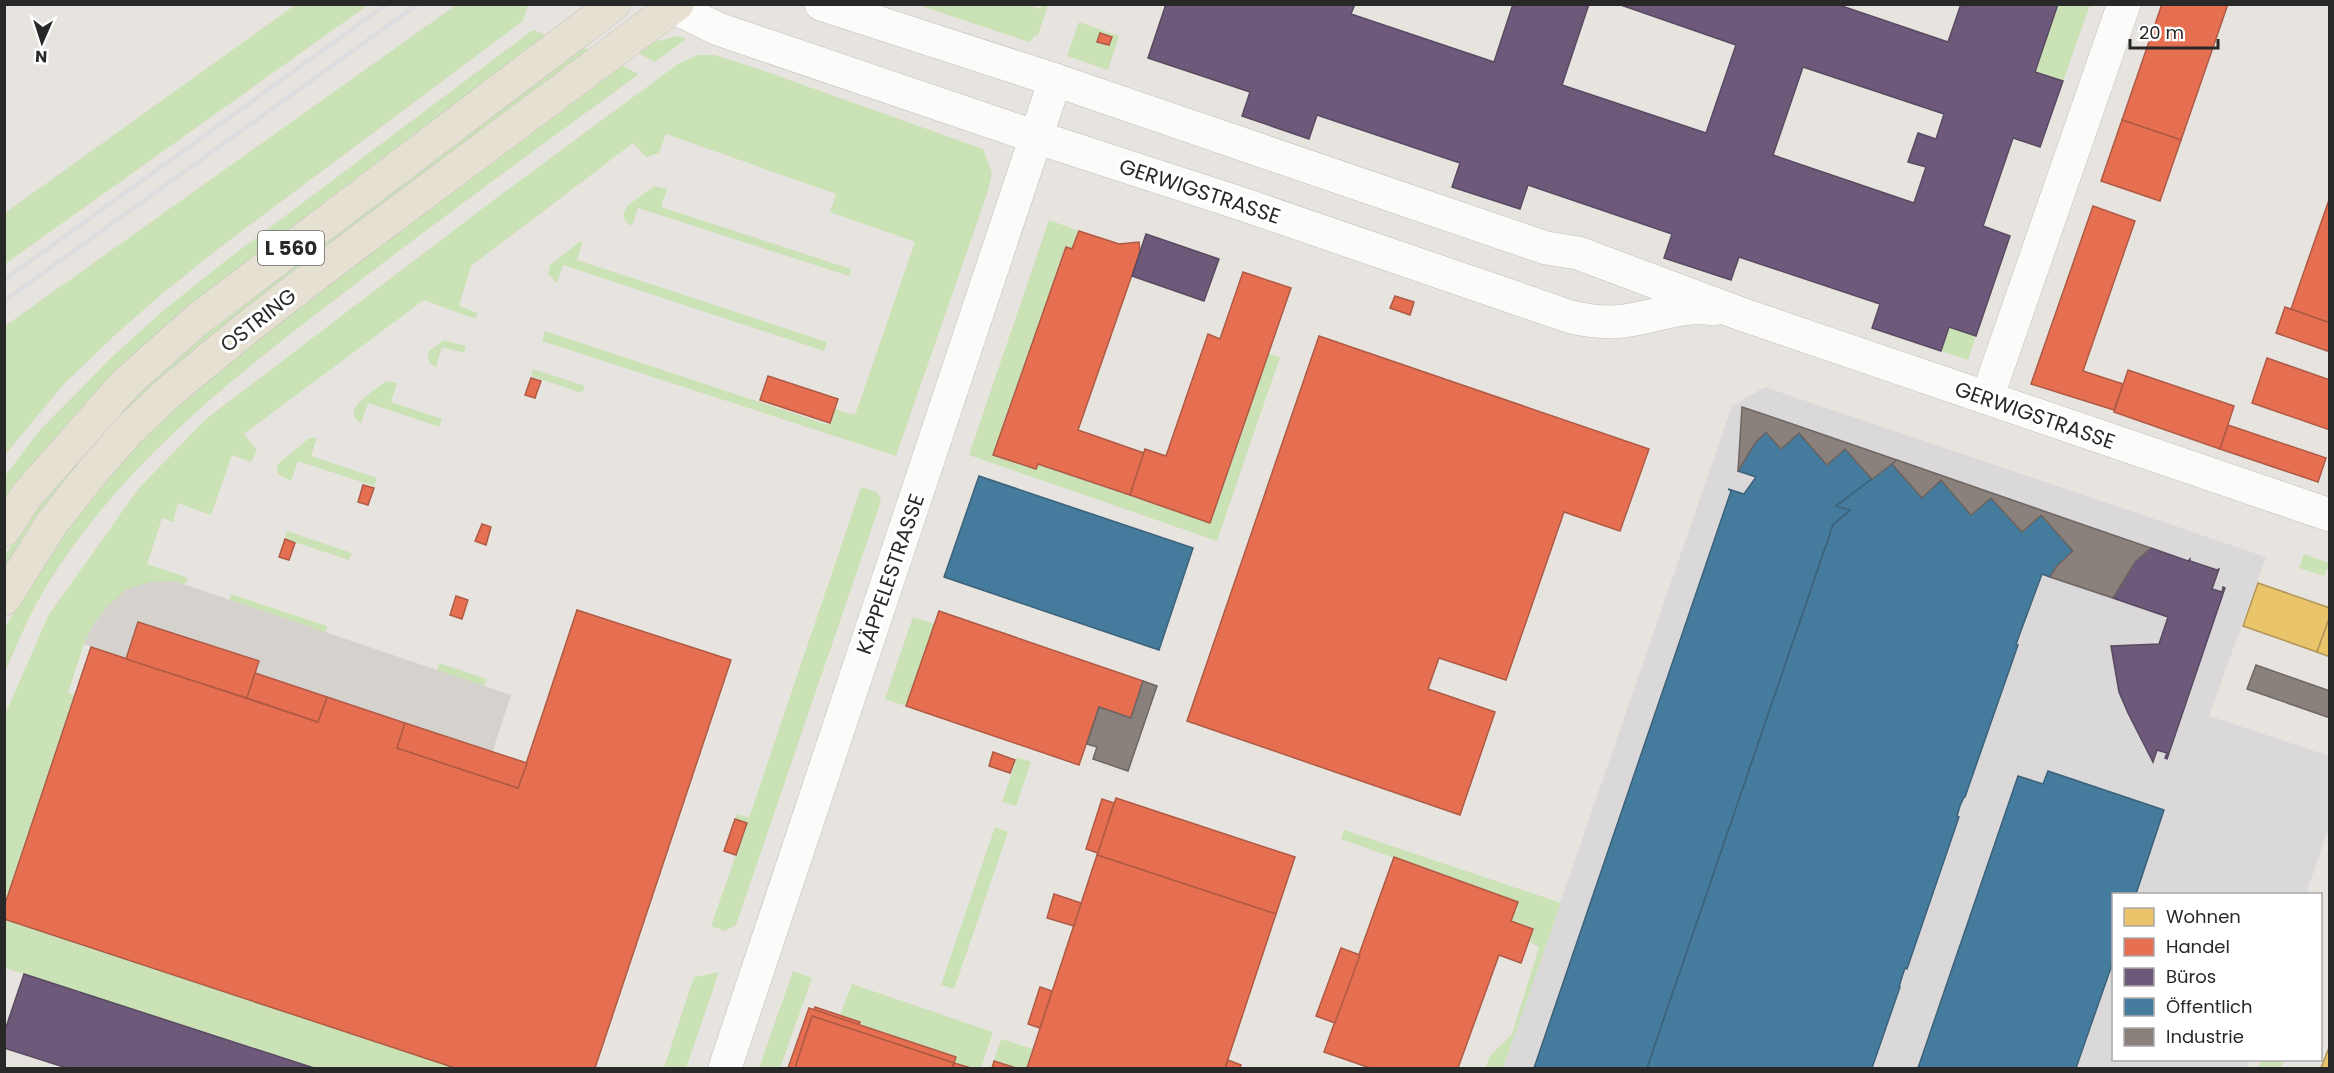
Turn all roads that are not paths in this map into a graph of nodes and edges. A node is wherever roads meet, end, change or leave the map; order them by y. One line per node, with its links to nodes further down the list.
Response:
1 (614, 4): 11 (main road, OSTRING / L 560)
2 (821, 4): 5 (street, GERWIGSTRASSE)
3 (2124, 4): 9 (street)
4 (672, 6): 7 (street, GERWIGSTRASSE); 12 (main road, OSTRING / L 560)
5 (858, 11): 6 (street, GERWIGSTRASSE)
6 (1055, 80): 7 (street, KÄPPELESTRASSE); 8 (street, GERWIGSTRASSE)
7 (1036, 137): 8 (street, GERWIGSTRASSE); 13 (street, KÄPPELESTRASSE)
8 (1741, 314): 9 (street, GERWIGSTRASSE)
9 (1987, 398): 10 (street, GERWIGSTRASSE)
10 (2330, 515)
11 (4, 530)
12 (4, 599)
13 (725, 1068)

